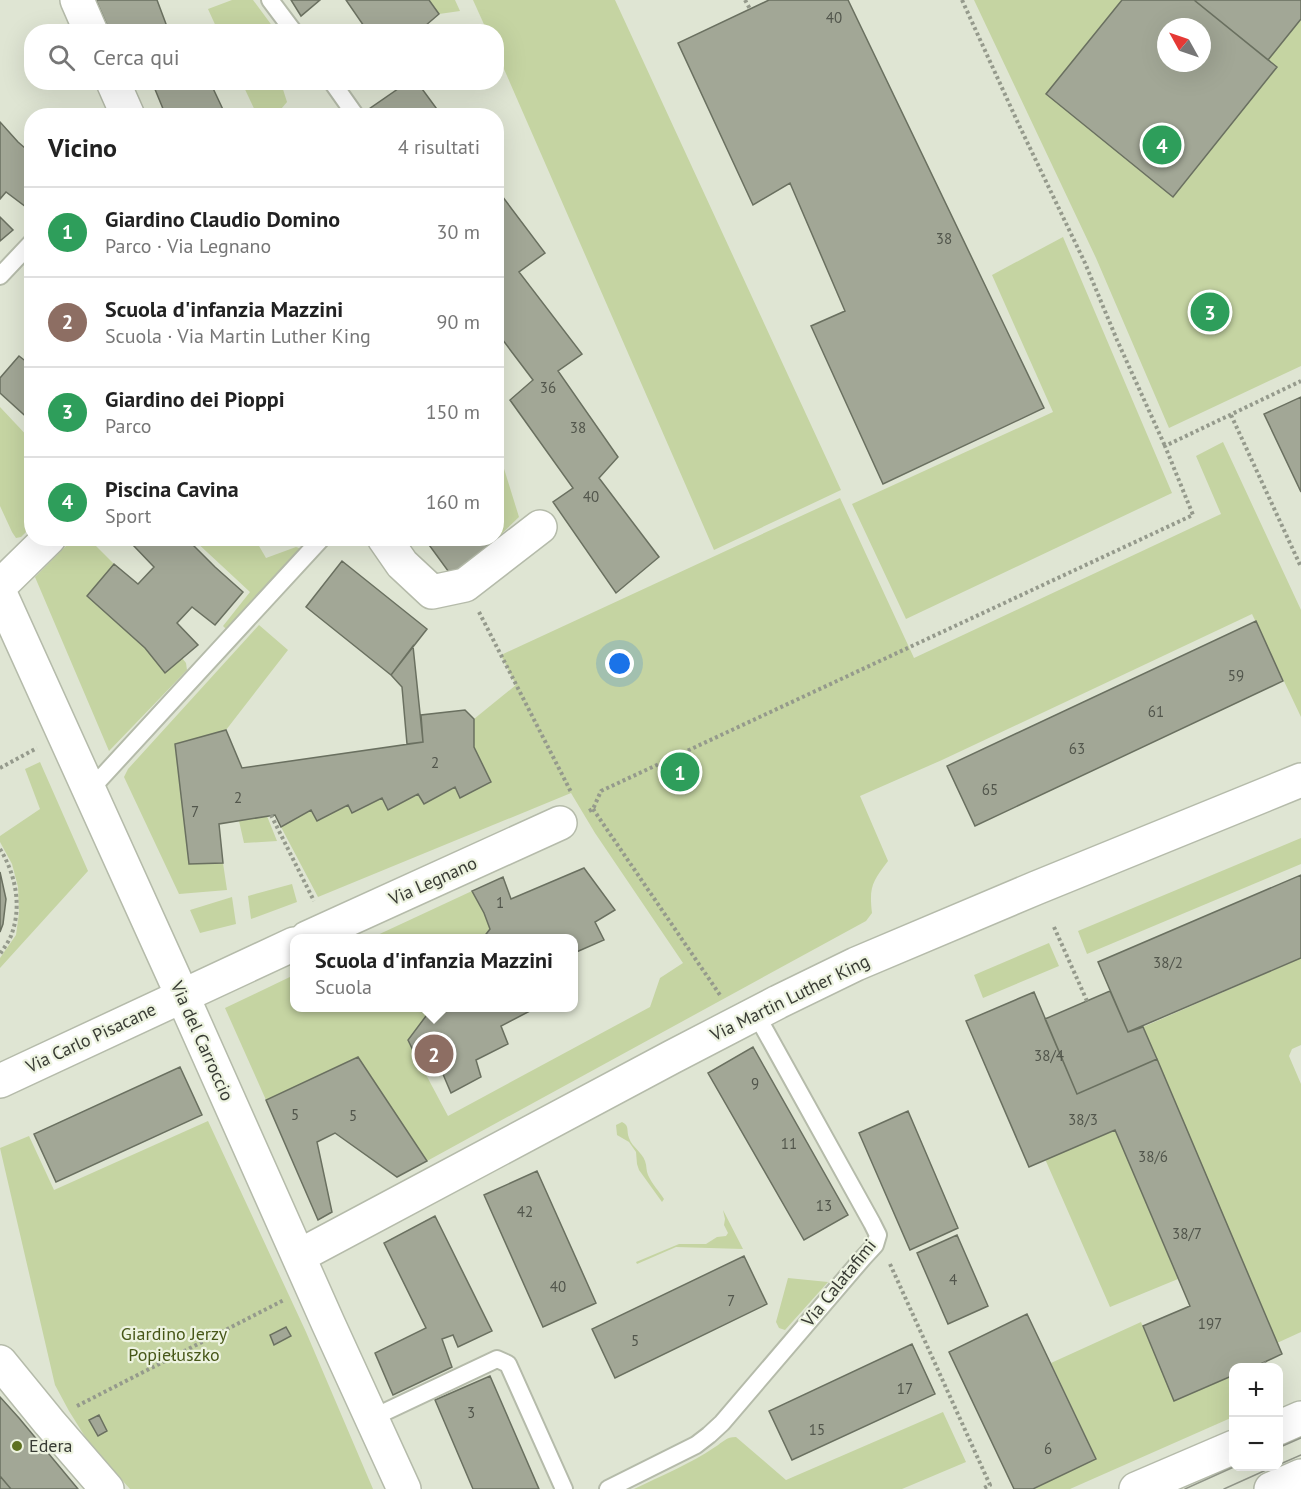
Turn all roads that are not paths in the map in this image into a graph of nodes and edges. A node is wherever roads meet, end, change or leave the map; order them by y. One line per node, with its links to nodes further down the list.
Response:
1 (77, 0): 3 (street)
2 (270, 0): 4 (lane)
3 (88, 24)
4 (288, 24)
5 (117, 90): 7 (street)
6 (338, 90): 8 (lane)
7 (124, 108)
8 (350, 108)
9 (24, 250): 10 (lane)
10 (0, 276)
11 (540, 527): 14 (street)
12 (41, 546): 15 (street)
13 (314, 546): 18 (lane)
14 (390, 546)
15 (0, 586)
16 (0, 593): 18 (street, Via del Carroccio)
17 (1301, 780): 23 (street, Via Martin Luther King)
18 (89, 791): 22 (street, Via del Carroccio)
19 (572, 818): 20 (street, Via Legnano)
20 (312, 924)
21 (290, 946): 22 (street)
22 (182, 995): 24 (street, Via Carlo Pisacane); 25 (street, Via del Carroccio)
23 (756, 1014): 25 (street, Via Martin Luther King); 35 (lane, Via Calatafimi)
24 (0, 1081)
25 (299, 1256): 27 (street, Via del Carroccio)
26 (1, 1357): 32 (street)
27 (372, 1418): 33 (street, Via del Carroccio); 34 (lane)
28 (1301, 1418): 29 (street)
29 (1283, 1426)
30 (1229, 1449): 36 (street)
31 (1301, 1476): 37 (street)
32 (107, 1489)
33 (405, 1489)
34 (564, 1489)
35 (608, 1489)
36 (1136, 1489)
37 (1271, 1489)

